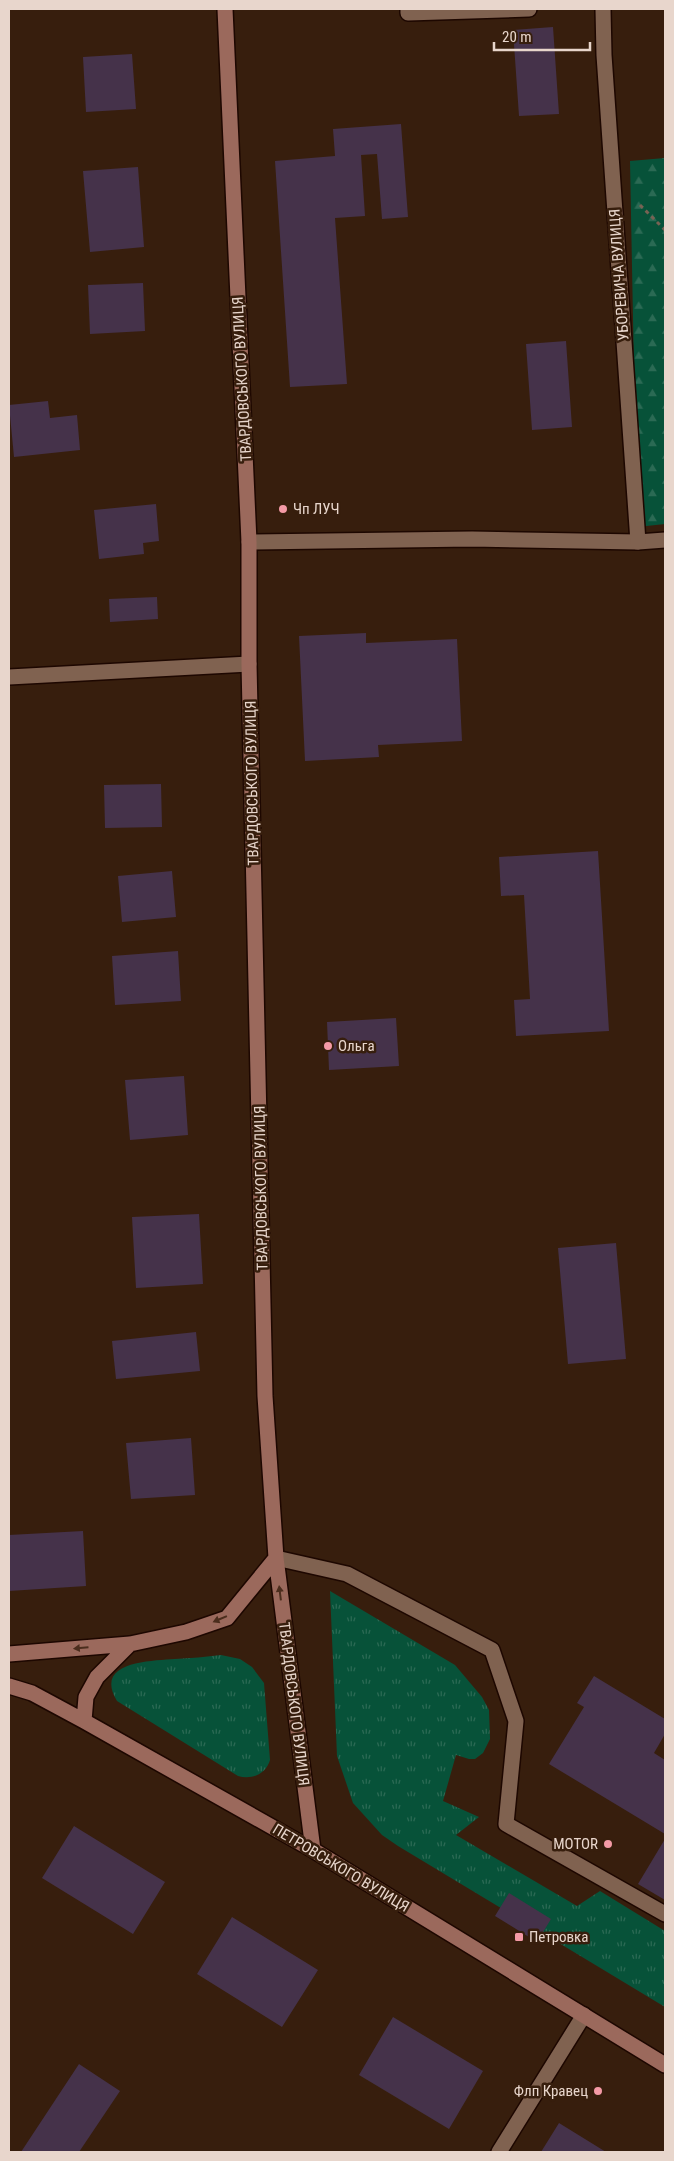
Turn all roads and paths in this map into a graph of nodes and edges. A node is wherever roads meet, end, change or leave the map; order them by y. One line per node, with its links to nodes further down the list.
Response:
1 (225, 9): 6 (main road, ТВАРДОВСЬКОГО ВУЛИЦЯ)
2 (408, 9): 3 (street)
3 (528, 9)
4 (603, 9): 7 (street, УБОРЕВИЧА ВУЛИЦЯ)
5 (665, 540): 7 (street)
6 (249, 542): 7 (street); 8 (main road, ТВАРДОВСЬКОГО ВУЛИЦЯ)
7 (638, 542)
8 (249, 664): 9 (street); 10 (main road, ТВАРДОВСЬКОГО ВУЛИЦЯ)
9 (9, 677)
10 (276, 1558): 11 (main road, one-way to 11); 15 (main road, ТВАРДОВСЬКОГО ВУЛИЦЯ, one-way to 10); 16 (street)
11 (130, 1644): 12 (main road, one-way to 12); 14 (main road)
12 (9, 1654)
13 (9, 1686): 14 (main road, ПЕТРОВСЬКОГО ВУЛИЦЯ)
14 (84, 1721): 15 (main road, ПЕТРОВСЬКОГО ВУЛИЦЯ)
15 (313, 1850): 17 (main road, ПЕТРОВСЬКОГО ВУЛИЦЯ)
16 (665, 1914)
17 (584, 2015): 18 (main road, ПЕТРОВСЬКОГО ВУЛИЦЯ); 19 (street)
18 (665, 2065)
19 (500, 2152)

